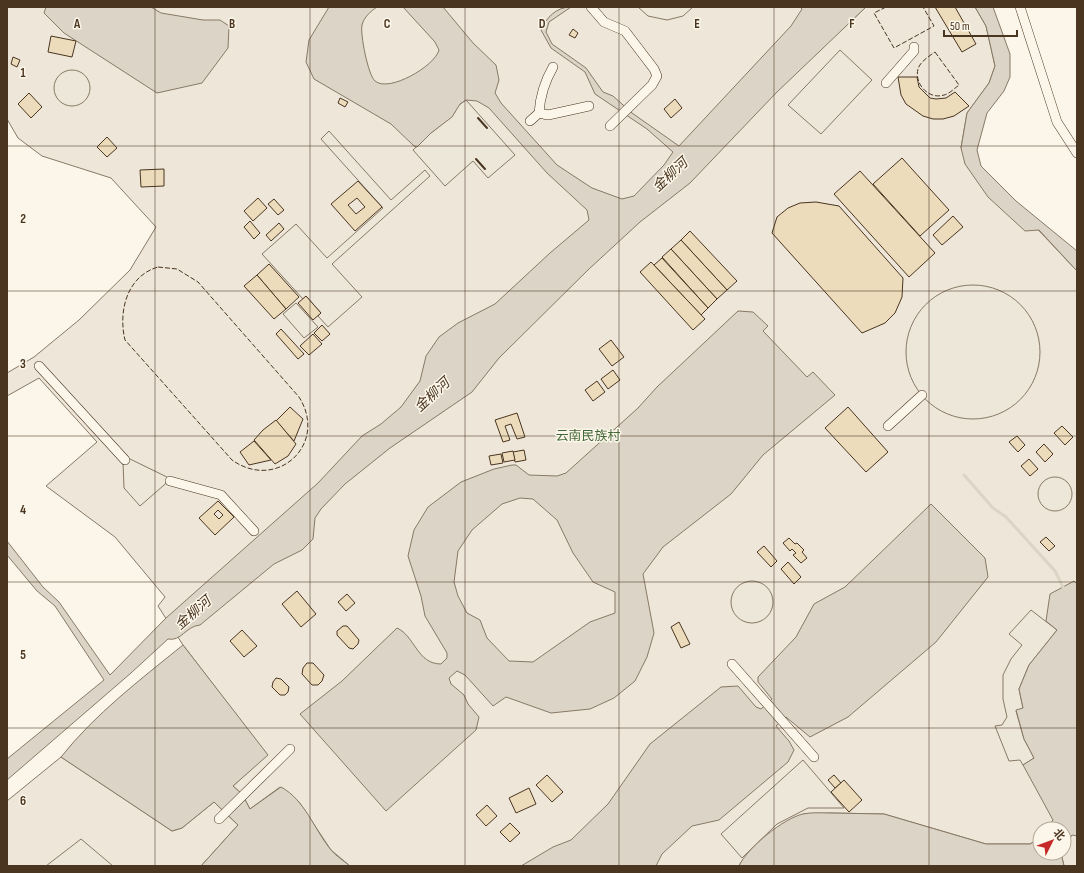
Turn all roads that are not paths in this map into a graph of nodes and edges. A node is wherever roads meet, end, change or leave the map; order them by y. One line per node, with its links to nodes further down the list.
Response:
1 (591, 7): 9 (street)
2 (1020, 7): 10 (street)
3 (914, 46): 5 (street)
4 (553, 67): 7 (street)
5 (886, 82)
6 (589, 106): 7 (street)
7 (539, 114): 8 (street)
8 (530, 121)
9 (610, 126)
10 (1077, 153)
11 (39, 366): 14 (street)
12 (922, 396): 13 (street)
13 (888, 426)
14 (125, 460)
15 (170, 480): 16 (street)
16 (254, 532)
17 (732, 664): 19 (street)
18 (290, 749): 20 (street)
19 (814, 757)
20 (218, 819)

